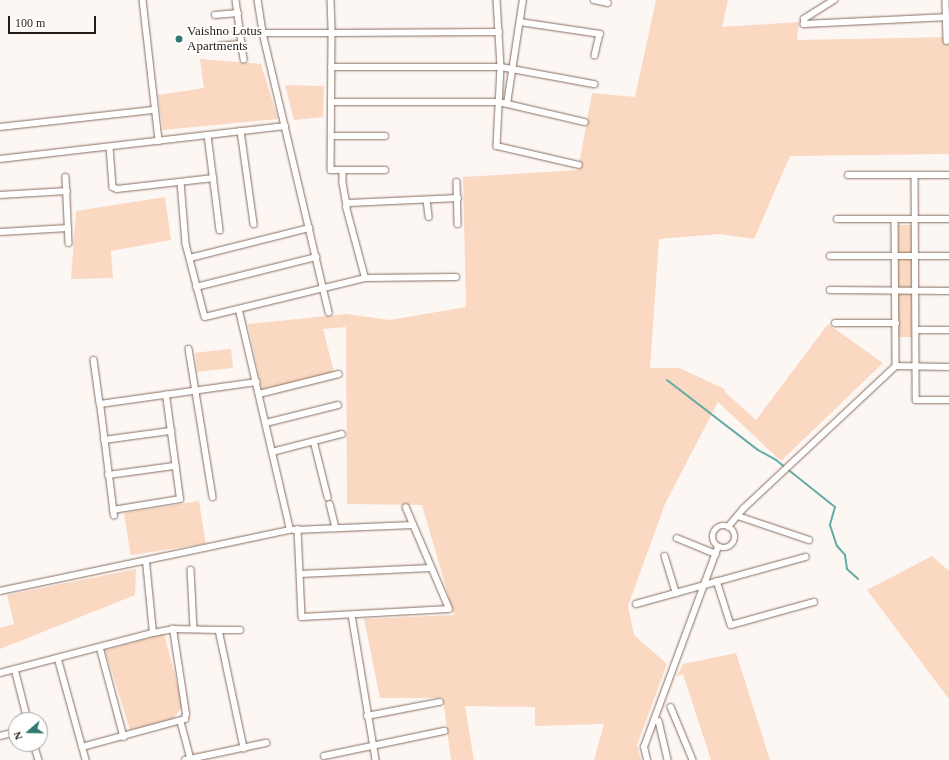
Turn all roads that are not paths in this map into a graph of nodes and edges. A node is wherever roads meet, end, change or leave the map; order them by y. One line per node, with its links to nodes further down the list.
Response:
1 (143, 0): 30 (street)
2 (236, 0): 11 (street)
3 (258, 0): 16 (street)
4 (331, 0): 17 (street)
5 (497, 0): 15 (street)
6 (523, 0): 14 (street)
7 (594, 0): 10 (street)
8 (835, 0): 13 (street)
9 (946, 0): 13 (street)
10 (604, 1)
11 (238, 13): 12 (street); 19 (street)
12 (215, 15)
13 (948, 17): 18 (street)
14 (520, 22): 21 (street); 25 (street)
15 (499, 32): 17 (street); 24 (street)
16 (263, 33): 17 (street); 32 (street)
17 (332, 33): 23 (street)
18 (947, 40)
19 (242, 44): 20 (street); 22 (street)
20 (217, 46)
21 (595, 55)
22 (244, 59)
23 (331, 67): 24 (street); 27 (street)
24 (500, 67): 25 (street); 28 (street)
25 (512, 69): 26 (street); 29 (street)
26 (594, 84)
27 (331, 102): 28 (street); 36 (street)
28 (499, 102): 29 (street); 41 (street)
29 (507, 104): 31 (street)
30 (155, 110): 33 (street); 38 (street)
31 (585, 122)
32 (285, 126): 34 (street); 64 (street)
33 (0, 127)
34 (241, 131): 35 (street); 61 (street)
35 (208, 135): 38 (street); 48 (street)
36 (331, 136): 37 (street); 42 (street)
37 (385, 136)
38 (159, 141): 39 (street)
39 (110, 147): 40 (street); 49 (street)
40 (0, 159)
41 (579, 165)
42 (343, 170): 43 (street); 55 (street)
43 (385, 170)
44 (848, 175): 45 (street)
45 (915, 175): 46 (street); 59 (street)
46 (949, 175)
47 (66, 177): 51 (street)
48 (213, 178): 49 (street); 65 (street)
49 (181, 182): 73 (street)
50 (457, 182): 53 (street)
51 (67, 191): 52 (street); 63 (street)
52 (0, 195)
53 (458, 198): 54 (street); 62 (street)
54 (427, 200): 55 (street); 56 (street)
55 (347, 205): 75 (street)
56 (429, 217)
57 (837, 218): 58 (street)
58 (895, 219): 59 (street); 69 (street)
59 (915, 219): 60 (street); 70 (street)
60 (949, 219)
61 (254, 224)
62 (458, 224)
63 (68, 228): 66 (street); 67 (street)
64 (309, 228): 72 (street); 73 (street)
65 (220, 230)
66 (0, 232)
67 (69, 243)
68 (830, 256): 69 (street)
69 (895, 256): 70 (street); 79 (street)
70 (915, 256): 71 (street); 80 (street)
71 (949, 256)
72 (316, 257): 76 (street); 77 (street)
73 (190, 258): 76 (street)
74 (456, 277): 75 (street)
75 (365, 278): 77 (street)
76 (196, 286): 82 (street)
77 (324, 289): 82 (street); 83 (street)
78 (830, 290): 79 (street)
79 (895, 290): 80 (street); 85 (street)
80 (915, 291): 81 (street); 86 (street)
81 (949, 291)
82 (239, 310): 94 (street)
83 (329, 312)
84 (835, 323): 85 (street)
85 (896, 323): 90 (street)
86 (916, 330): 87 (street); 91 (street)
87 (949, 330)
88 (189, 349): 95 (street)
89 (94, 360): 99 (street)
90 (896, 366): 91 (street); 113 (street)
91 (916, 366): 92 (street); 98 (street)
92 (949, 367)
93 (339, 374): 96 (street)
94 (256, 382): 95 (street); 96 (street)
95 (196, 390): 97 (street); 109 (street)
96 (259, 394): 101 (street)
97 (166, 395): 99 (street); 102 (street)
98 (949, 400)
99 (100, 404): 104 (street)
100 (338, 405): 101 (street)
101 (266, 422): 106 (street)
102 (171, 431): 104 (street); 107 (street)
103 (342, 434): 105 (street)
104 (104, 440): 108 (street)
105 (314, 441): 106 (street); 110 (street)
106 (272, 452): 118 (street)
107 (175, 466): 108 (street); 108 (street)
108 (108, 475)
109 (212, 497)
110 (328, 497)
111 (330, 504): 116 (street)
112 (406, 508): 114 (street)
113 (738, 516): 115 (street); 120 (street)
114 (413, 525): 116 (street); 126 (street)
115 (728, 527): 121 (street); 121 (street)
116 (336, 528): 117 (street)
117 (298, 529): 118 (street); 128 (street)
118 (290, 530): 125 (street)
119 (676, 538): 122 (street)
120 (809, 540)
121 (718, 547): 122 (street)
122 (716, 554): 130 (street)
123 (665, 556): 132 (street)
124 (806, 557): 129 (street)
125 (146, 561): 131 (street); 140 (street)
126 (431, 568): 128 (street); 135 (street)
127 (191, 570): 137 (street)
128 (300, 574): 135 (street)
129 (717, 581): 130 (street); 133 (street)
130 (705, 585): 132 (street); 161 (street)
131 (0, 591)
132 (676, 593): 134 (street)
133 (814, 602)
134 (636, 604)
135 (352, 615): 148 (street)
136 (173, 630): 137 (street); 140 (street); 150 (street)
137 (194, 630): 138 (street)
138 (219, 630): 139 (street); 156 (street)
139 (240, 630)
140 (153, 633): 141 (street)
141 (100, 647): 142 (street); 152 (street)
142 (58, 658): 143 (street); 155 (street)
143 (15, 669): 144 (street); 147 (street)
144 (0, 673)
145 (440, 702): 148 (street)
146 (670, 707): 163 (street)
147 (26, 712)
148 (367, 716): 154 (street)
149 (659, 721): 162 (street)
150 (181, 722): 152 (street); 158 (street)
151 (444, 731): 154 (street)
152 (124, 736): 155 (street)
153 (266, 743): 156 (street)
154 (373, 746): 157 (street); 160 (street)
155 (82, 747): 159 (street)
156 (244, 748): 158 (street)
157 (324, 756)
158 (188, 759)
159 (86, 760)
160 (376, 760)
161 (647, 760)
162 (668, 760)
163 (693, 760)

